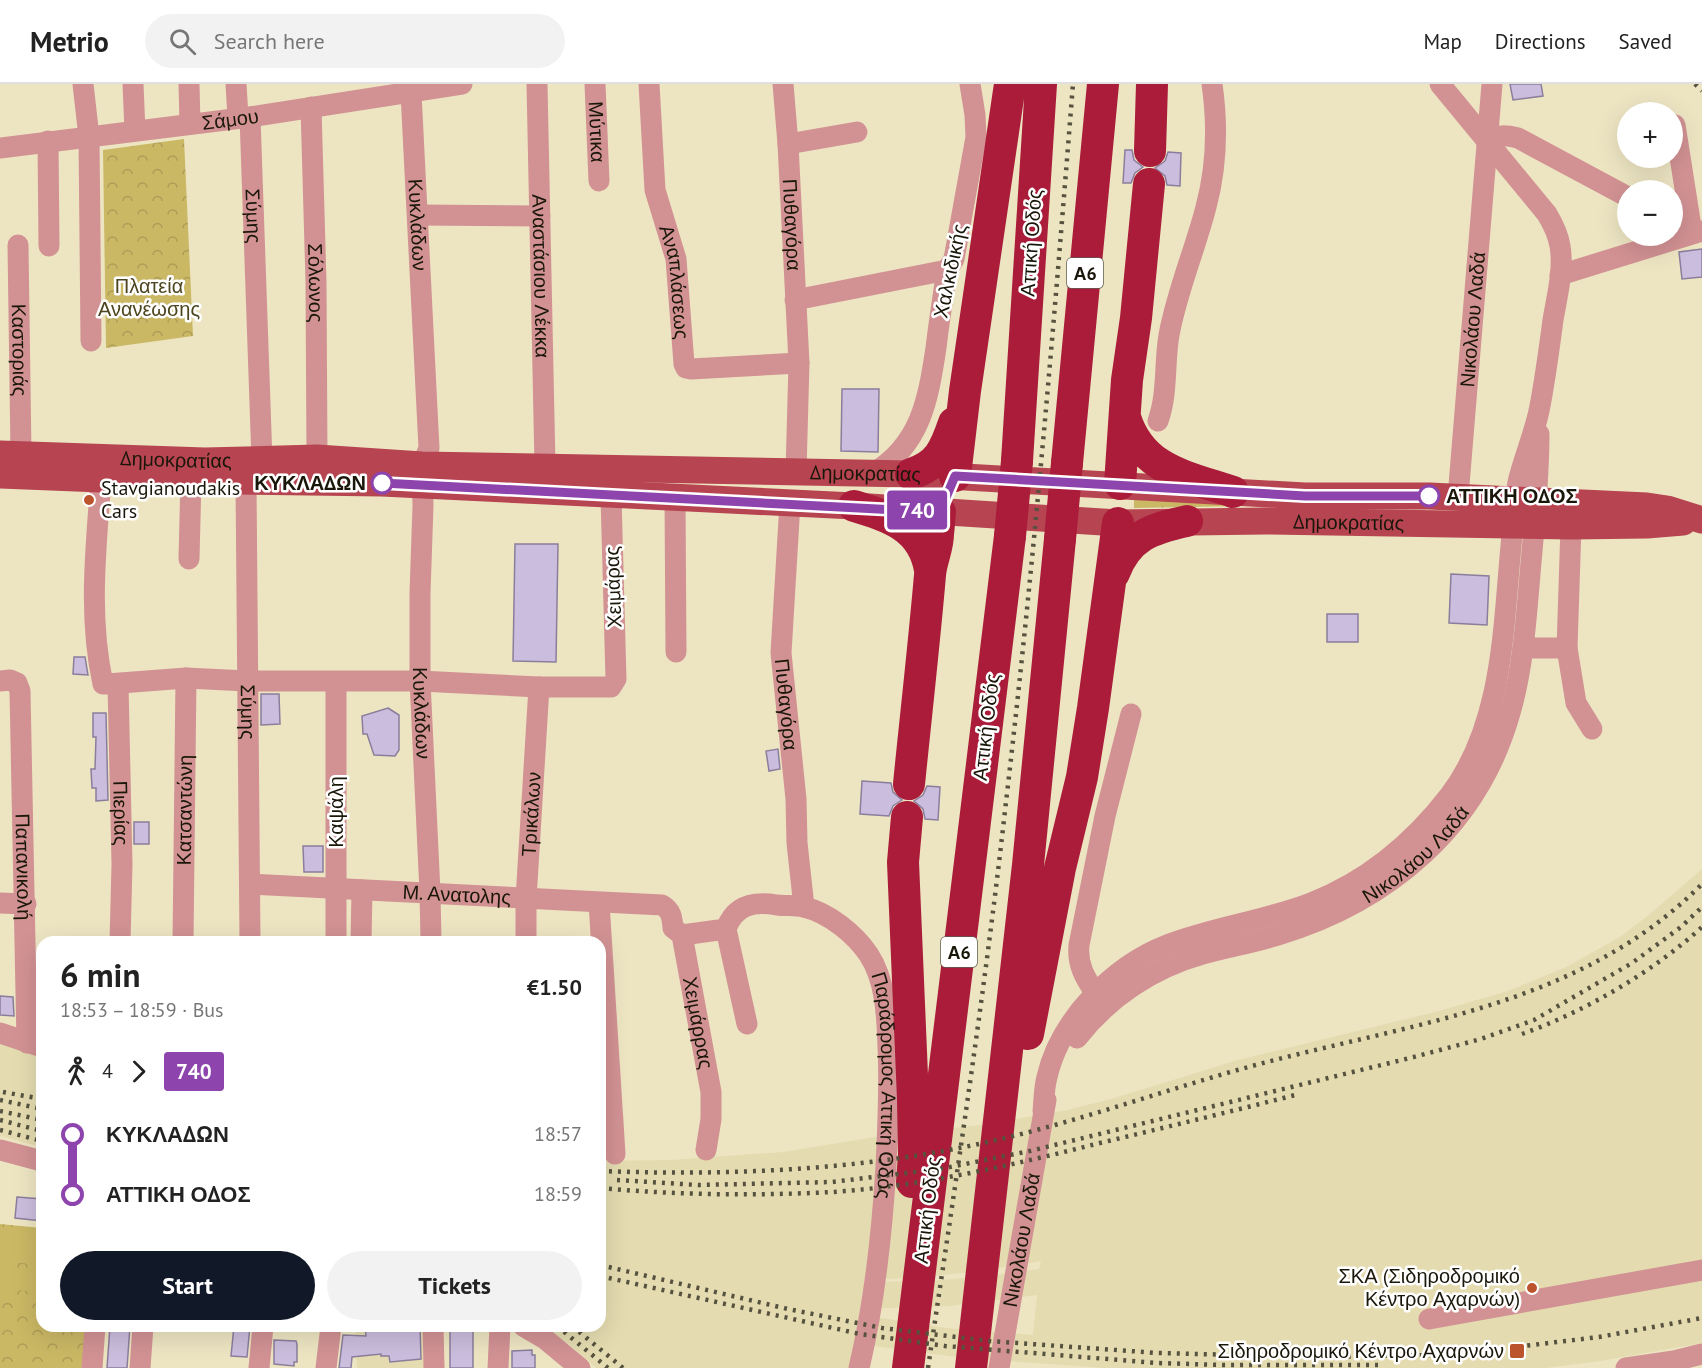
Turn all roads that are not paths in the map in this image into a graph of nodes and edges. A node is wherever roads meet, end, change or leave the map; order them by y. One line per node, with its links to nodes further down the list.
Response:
1 (83, 84): 25 (street)
2 (133, 84): 23 (street)
3 (189, 84): 22 (street)
4 (236, 84): 21 (street, Σύμης)
5 (462, 84): 18 (street, Σάμου)
6 (537, 84): 36 (street, Αναστάσιου Λέκκα)
7 (595, 84): 32 (street, Μύτικα)
8 (649, 84): 45 (street, Αναπλάσεως)
9 (783, 84): 28 (street, Πυθαγόρα)
10 (970, 84): 41 (street, Χαλκιδικής)
11 (1010, 84): 46 (highway)
12 (1041, 84): 142 (highway, Αττική Οδός / Α6, bridge)
13 (1103, 84): 117 (highway, Α6, bridge)
14 (1152, 84): 30 (highway)
15 (1212, 84): 48 (street)
16 (1440, 84): 26 (street, Νικολάου Λαδά)
17 (1492, 84): 26 (street, Νικολάου Λαδά)
18 (436, 86): 19 (street, Σάμου)
19 (411, 93): 20 (street, Σάμου); 35 (street, Κυκλάδων)
20 (311, 107): 21 (street, Σάμου); 50 (street, Σόλωνος)
21 (244, 117): 22 (street, Σάμου); 52 (street, Σύμης)
22 (190, 124): 23 (street, Σάμου)
23 (135, 131): 25 (street, Σάμου)
24 (857, 132): 28 (street)
25 (88, 136): 27 (street, Σάμου); 44 (street)
26 (1487, 139): 34 (street); 42 (street, Νικολάου Λαδά); 64 (street, Νικολάου Λαδά)
27 (48, 141): 29 (street, Σάμου); 40 (street)
28 (788, 144): 43 (street, Πυθαγόρα)
29 (0, 148)
30 (1150, 151)
31 (1683, 164): 38 (street)
32 (598, 181)
33 (1149, 184): 47 (highway)
34 (1617, 191)
35 (418, 215): 36 (street); 57 (street, Κυκλάδων)
36 (540, 216): 51 (street, Αναστάσιου Λέκκα)
37 (1683, 226): 38 (street)
38 (1697, 232): 42 (street)
39 (18, 245): 49 (street, Καστοριάς)
40 (49, 246)
41 (946, 270): 43 (street); 54 (street, Χαλκιδικής)
42 (1560, 275): 69 (street, Νικολάου Λαδά)
43 (795, 300): 45 (street, Πυθαγόρα)
44 (91, 341)
45 (799, 363): 53 (street, Πυθαγόρα)
46 (965, 390): 55 (highway); 58 (highway)
47 (1124, 413): 61 (highway); 62 (highway)
48 (1158, 421)
49 (11, 454): 52 (main road, Δημοκρατίας)
50 (317, 458): 52 (main road, Δημοκρατίας); 57 (main road, Δημοκρατίας)
51 (546, 466): 53 (main road, Δημοκρατίας); 57 (main road, Δημοκρατίας)
52 (254, 471): 57 (main road, Δημοκρατίας); 60 (main road, Δημοκρατίας); 82 (street, Σύμης)
53 (796, 472): 54 (main road, Δημοκρατίας)
54 (872, 474): 55 (main road, Δημοκρατίας)
55 (911, 474): 58 (main road, Δημοκρατίας)
56 (0, 475): 59 (main road, Δημοκρατίας)
57 (422, 475): 63 (main road, Δημοκρατίας); 83 (street, Κυκλάδων)
58 (955, 476): 61 (main road, Δημοκρατίας); 68 (main road)
59 (101, 479): 60 (main road, Δημοκρατίας); 85 (street, Πιερίας)
60 (191, 479): 74 (street)
61 (1120, 484): 62 (main road, Δημοκρατίας); 72 (main road)
62 (1233, 492): 64 (main road, Δημοκρατίας)
63 (611, 496): 65 (main road, Δημοκρατίας); 86 (street, Χειμάρας)
64 (1458, 497): 69 (main road, Δημοκρατίας)
65 (675, 498): 66 (main road, Δημοκρατίας); 79 (street)
66 (790, 503): 67 (main road, Δημοκρατίας); 100 (street, Πυθαγόρα)
67 (854, 506): 68 (main road, Δημοκρατίας); 75 (highway)
68 (940, 512): 72 (main road, Δημοκρατίας); 75 (highway)
69 (1525, 513): 70 (main road, Δημοκρατίας); 71 (main road, Δημοκρατίας); 73 (main road, Δημοκρατίας); 77 (street, Νικολάου Λαδά); 111 (street, Νικολάου Λαδά)
70 (1702, 520): 73 (main road, Δημοκρατίας)
71 (1186, 521): 72 (main road, Δημοκρατίας); 76 (highway)
72 (1118, 523): 76 (highway)
73 (1571, 526): 78 (street)
74 (189, 559)
75 (930, 570): 89 (highway)
76 (1110, 585): 117 (highway)
77 (1523, 648): 78 (street); 116 (street, Νικολάου Λαδά)
78 (1567, 648): 88 (street)
79 (676, 652)
80 (186, 678): 82 (street); 85 (street); 104 (street, Κατσαντώνη)
81 (0, 681): 98 (street, Παπανικολή)
82 (247, 681): 84 (street); 91 (street, Σύμης)
83 (420, 681): 84 (street); 86 (street); 94 (street, Κυκλάδων)
84 (336, 682): 92 (street, Καψάλη)
85 (111, 684): 103 (street, Πιερίας)
86 (539, 687): 95 (street, Τρικάλων)
87 (1131, 714): 111 (street)
88 (1592, 729)
89 (909, 784)
90 (907, 817): 141 (highway)
91 (250, 884): 92 (street, Μ. Ανατολης); 105 (street, Σύμης)
92 (335, 889): 93 (street, Μ. Ανατολης); 106 (street, Καψάλη)
93 (362, 890): 94 (street, Μ. Ανατολης); 107 (street)
94 (430, 892): 95 (street, Μ. Ανατολης); 108 (street, Κυκλάδων)
95 (526, 899): 97 (street, Μ. Ανατολης); 109 (street, Τρικάλων)
96 (0, 903): 98 (street)
97 (599, 903): 99 (street, Μ. Ανατολης); 110 (street)
98 (26, 904): 115 (street, Παπανικολή)
99 (662, 905): 102 (street, Χειμάρρας)
100 (804, 907): 101 (street); 140 (street, Παράδρομος Αττική Οδός)
101 (726, 928): 102 (street); 113 (street)
102 (682, 935): 119 (street, Χειμάρρας)
103 (120, 936)
104 (183, 936)
105 (250, 936)
106 (336, 936)
107 (361, 936)
108 (431, 936)
109 (526, 936)
110 (601, 936)
111 (1096, 994): 116 (street, Νικολάου Λαδά)
112 (606, 1013): 120 (street)
113 (747, 1023)
114 (0, 1033): 115 (street)
115 (35, 1045)
116 (1043, 1112): 144 (street, Νικολάου Λαδά)
117 (998, 1126): 143 (highway, Α6)
118 (0, 1150): 121 (street)
119 (706, 1150)
120 (615, 1154)
121 (36, 1159)
122 (1702, 1270): 123 (street)
123 (1429, 1318)
124 (95, 1332): 133 (street)
125 (143, 1332): 134 (street)
126 (262, 1332): 135 (street)
127 (330, 1332): 136 (street)
128 (433, 1332): 137 (street)
129 (500, 1332): 138 (street)
130 (534, 1332): 139 (street)
131 (1702, 1354): 132 (street)
132 (1664, 1365): 145 (street)
133 (92, 1368)
134 (140, 1368)
135 (259, 1368)
136 (326, 1368)
137 (434, 1368)
138 (498, 1368)
139 (580, 1368)
140 (859, 1368)
141 (900, 1368)
142 (908, 1368)
143 (971, 1368)
144 (999, 1368)
145 (1626, 1368)

